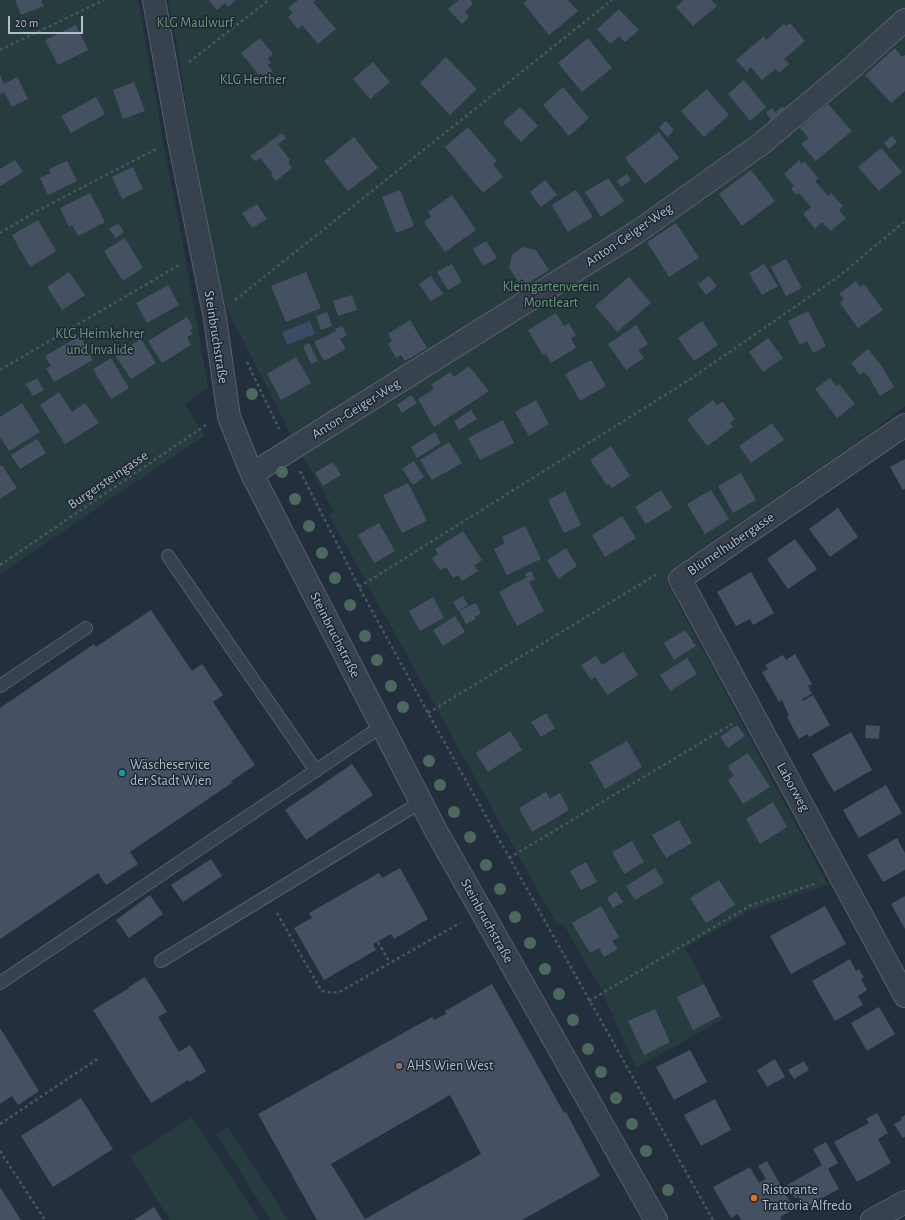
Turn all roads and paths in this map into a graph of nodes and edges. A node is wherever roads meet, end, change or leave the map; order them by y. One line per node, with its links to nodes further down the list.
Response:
1 (104, 0): 6 (path)
2 (154, 0): 7 (street, Steinbruchstraße)
3 (269, 0): 7 (path)
4 (612, 0): 12 (path)
5 (905, 20): 17 (street, Anton-Geiger-Weg)
6 (0, 50)
7 (168, 78): 8 (street, Steinbruchstraße)
8 (179, 140): 10 (path); 11 (street, Steinbruchstraße)
9 (905, 220): 22 (path)
10 (0, 233)
11 (202, 252): 12 (street, Steinbruchstraße); 14 (path)
12 (214, 318): 15 (street, Steinbruchstraße)
13 (244, 358): 17 (path)
14 (0, 370)
15 (228, 411): 18 (street, Steinbruchstraße); 20 (path, Burgersteingasse)
16 (905, 425): 21 (street, Blümelhubergasse)
17 (290, 450): 18 (street, Anton-Geiger-Weg); 22 (path)
18 (252, 474): 27 (street, Steinbruchstraße)
19 (168, 556): 28 (lane)
20 (0, 565)
21 (680, 579): 25 (street, Laborweg); 26 (path, Blümelhubergasse)
22 (359, 587): 26 (path)
23 (86, 628): 24 (lane)
24 (0, 686)
25 (752, 712): 30 (path); 31 (street, Laborweg)
26 (428, 713): 30 (path)
27 (382, 726): 28 (lane); 29 (street, Steinbruchstraße)
28 (316, 771): 37 (lane)
29 (421, 802): 32 (lane); 33 (street, Steinbruchstraße)
30 (509, 858): 39 (path)
31 (841, 876): 38 (street, Laborweg); 39 (path)
32 (267, 896): 35 (lane); 36 (path)
33 (481, 911): 36 (path); 45 (street, Steinbruchstraße)
34 (378, 942): 36 (path)
35 (161, 961)
36 (390, 963)
37 (0, 983)
38 (905, 996)
39 (589, 1001): 46 (path)
40 (99, 1058): 41 (path)
41 (0, 1124)
42 (0, 1151): 44 (path)
43 (905, 1202): 47 (street)
44 (45, 1220)
45 (656, 1220)
46 (713, 1220)
47 (872, 1220)

